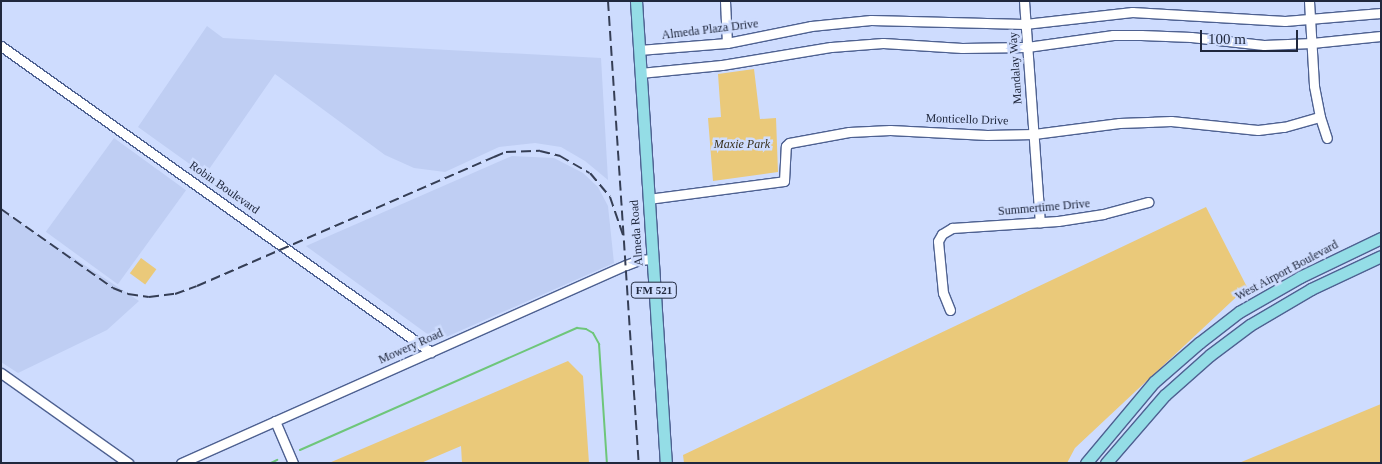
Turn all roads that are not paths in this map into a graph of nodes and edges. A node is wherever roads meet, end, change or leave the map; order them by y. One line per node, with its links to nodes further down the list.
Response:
1 (636, 1): 13 (main road, Almeda Road / FM 521)
2 (725, 1): 9 (street)
3 (1024, 1): 7 (street, Mandalay Way)
4 (1309, 1): 6 (street)
5 (1381, 13): 6 (street, Almeda Plaza Drive)
6 (1310, 21): 7 (street, Almeda Plaza Drive); 10 (street)
7 (1025, 24): 9 (street, Almeda Plaza Drive); 12 (street, Mandalay Way)
8 (1381, 36): 10 (street)
9 (727, 42): 13 (street, Almeda Plaza Drive)
10 (1312, 43): 12 (street); 15 (street)
11 (1, 46): 26 (street, Robin Boulevard)
12 (1027, 47): 14 (street); 16 (street, Mandalay Way)
13 (639, 50): 14 (main road, Almeda Road / FM 521)
14 (640, 73): 18 (main road, Almeda Road / FM 521)
15 (1320, 117): 16 (street, Monticello Drive); 17 (street)
16 (1034, 134): 18 (street, Monticello Drive); 20 (street, Mandalay Way)
17 (1327, 138)
18 (648, 199): 23 (main road, Almeda Road / FM 521)
19 (1148, 202): 20 (street, Summertime Drive)
20 (1040, 222): 24 (street, Summertime Drive)
21 (1381, 238): 25 (main road, West Airport Boulevard)
22 (1381, 256): 27 (main road)
23 (652, 259): 26 (street, Mowery Road); 35 (main road, Almeda Road / FM 521)
24 (950, 310)
25 (1199, 343): 27 (main road); 30 (main road, West Airport Boulevard)
26 (431, 352): 29 (street, Mowery Road)
27 (1210, 355): 31 (main road)
28 (1, 373): 32 (street)
29 (275, 421): 33 (street, Mowery Road); 34 (street)
30 (1100, 444): 31 (main road); 36 (main road, West Airport Boulevard)
31 (1109, 458)
32 (128, 463)
33 (181, 463)
34 (293, 463)
35 (666, 463)
36 (1086, 463)

